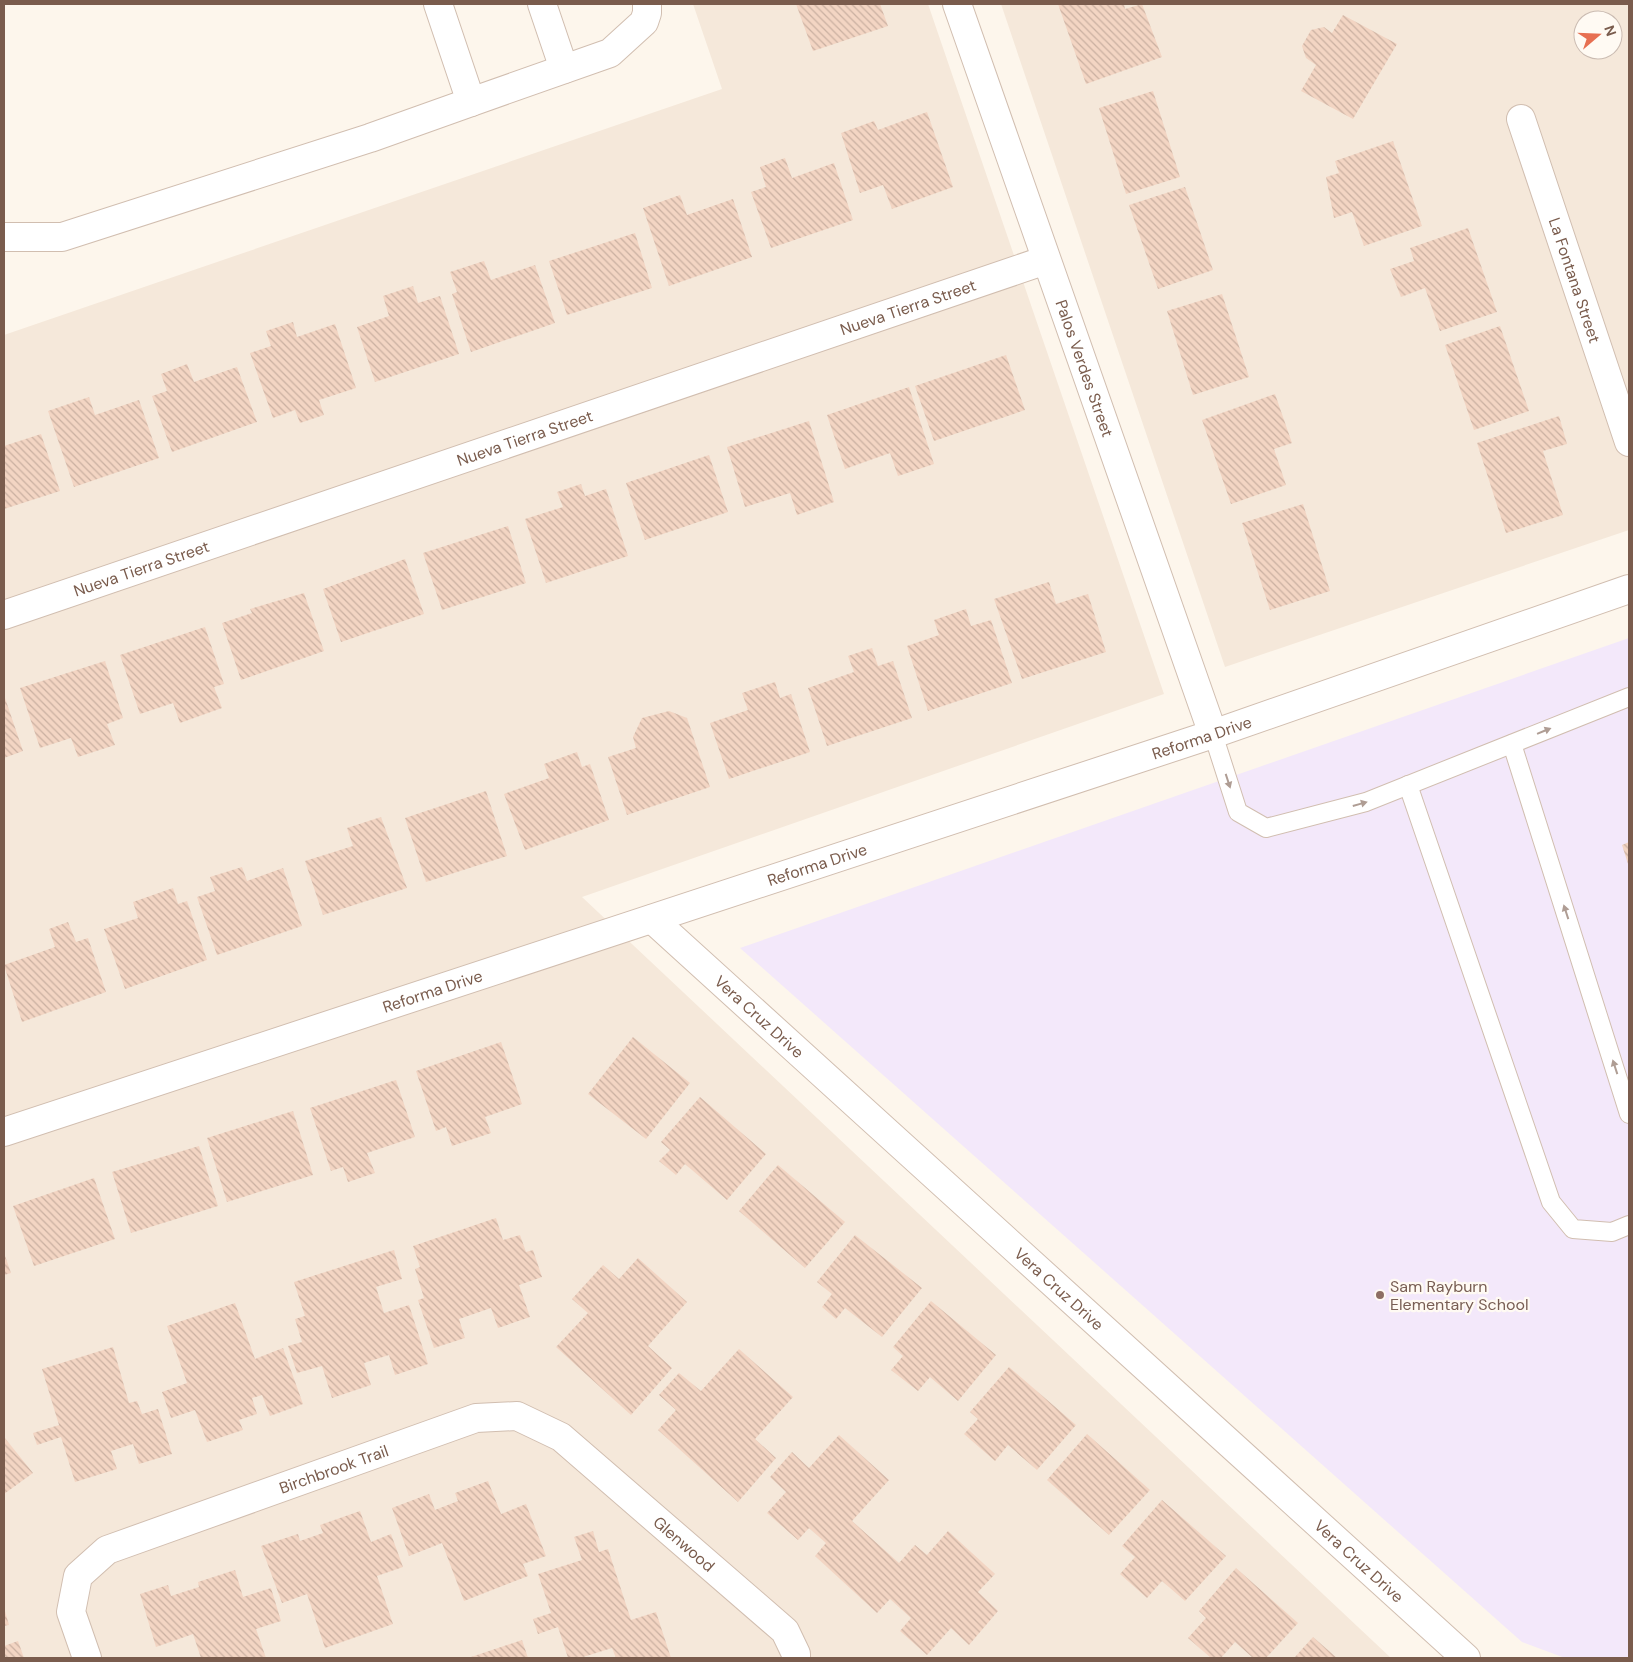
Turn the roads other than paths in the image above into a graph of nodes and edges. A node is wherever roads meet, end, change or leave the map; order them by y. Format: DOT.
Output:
graph roads {
  1 [pos="438,4"];
  2 [pos="542,4"];
  3 [pos="647,4"];
  4 [pos="957,4"];
  5 [pos="564,69"];
  6 [pos="471,102"];
  7 [pos="1521,119"];
  8 [pos="4,236"];
  9 [pos="1046,260"];
  10 [pos="1629,442"];
  11 [pos="1629,589"];
  12 [pos="4,615"];
  13 [pos="1629,697"];
  14 [pos="1213,734"];
  15 [pos="1512,744"];
  16 [pos="1408,785"];
  17 [pos="652,919"];
  18 [pos="1629,1114"];
  19 [pos="4,1132"];
  20 [pos="1629,1225"];
  21 [pos="560,1436"];
  22 [pos="87,1658"];
  23 [pos="796,1658"];
  24 [pos="1466,1658"];
  1 -- 6 [label="street"];
  2 -- 5 [label="street"];
  3 -- 5 [label="street"];
  4 -- 9 [label="street, Palos Verdes Street"];
  5 -- 6 [label="street"];
  6 -- 8 [label="street"];
  7 -- 10 [label="street, La Fontana Street"];
  9 -- 12 [label="street, Nueva Tierra Street"];
  9 -- 14 [label="street, Palos Verdes Street"];
  11 -- 14 [label="street, Reforma Drive"];
  15 -- 13 [label="lane, one-way"];
  14 -- 16 [label="lane, one-way"];
  14 -- 17 [label="street, Reforma Drive"];
  15 -- 16 [label="lane"];
  18 -- 15 [label="lane, one-way"];
  16 -- 20 [label="lane"];
  17 -- 19 [label="street, Reforma Drive"];
  17 -- 24 [label="street, Vera Cruz Drive"];
  21 -- 22 [label="street, Birchbrook Trail"];
  21 -- 23 [label="street, Glenwood"];
}
